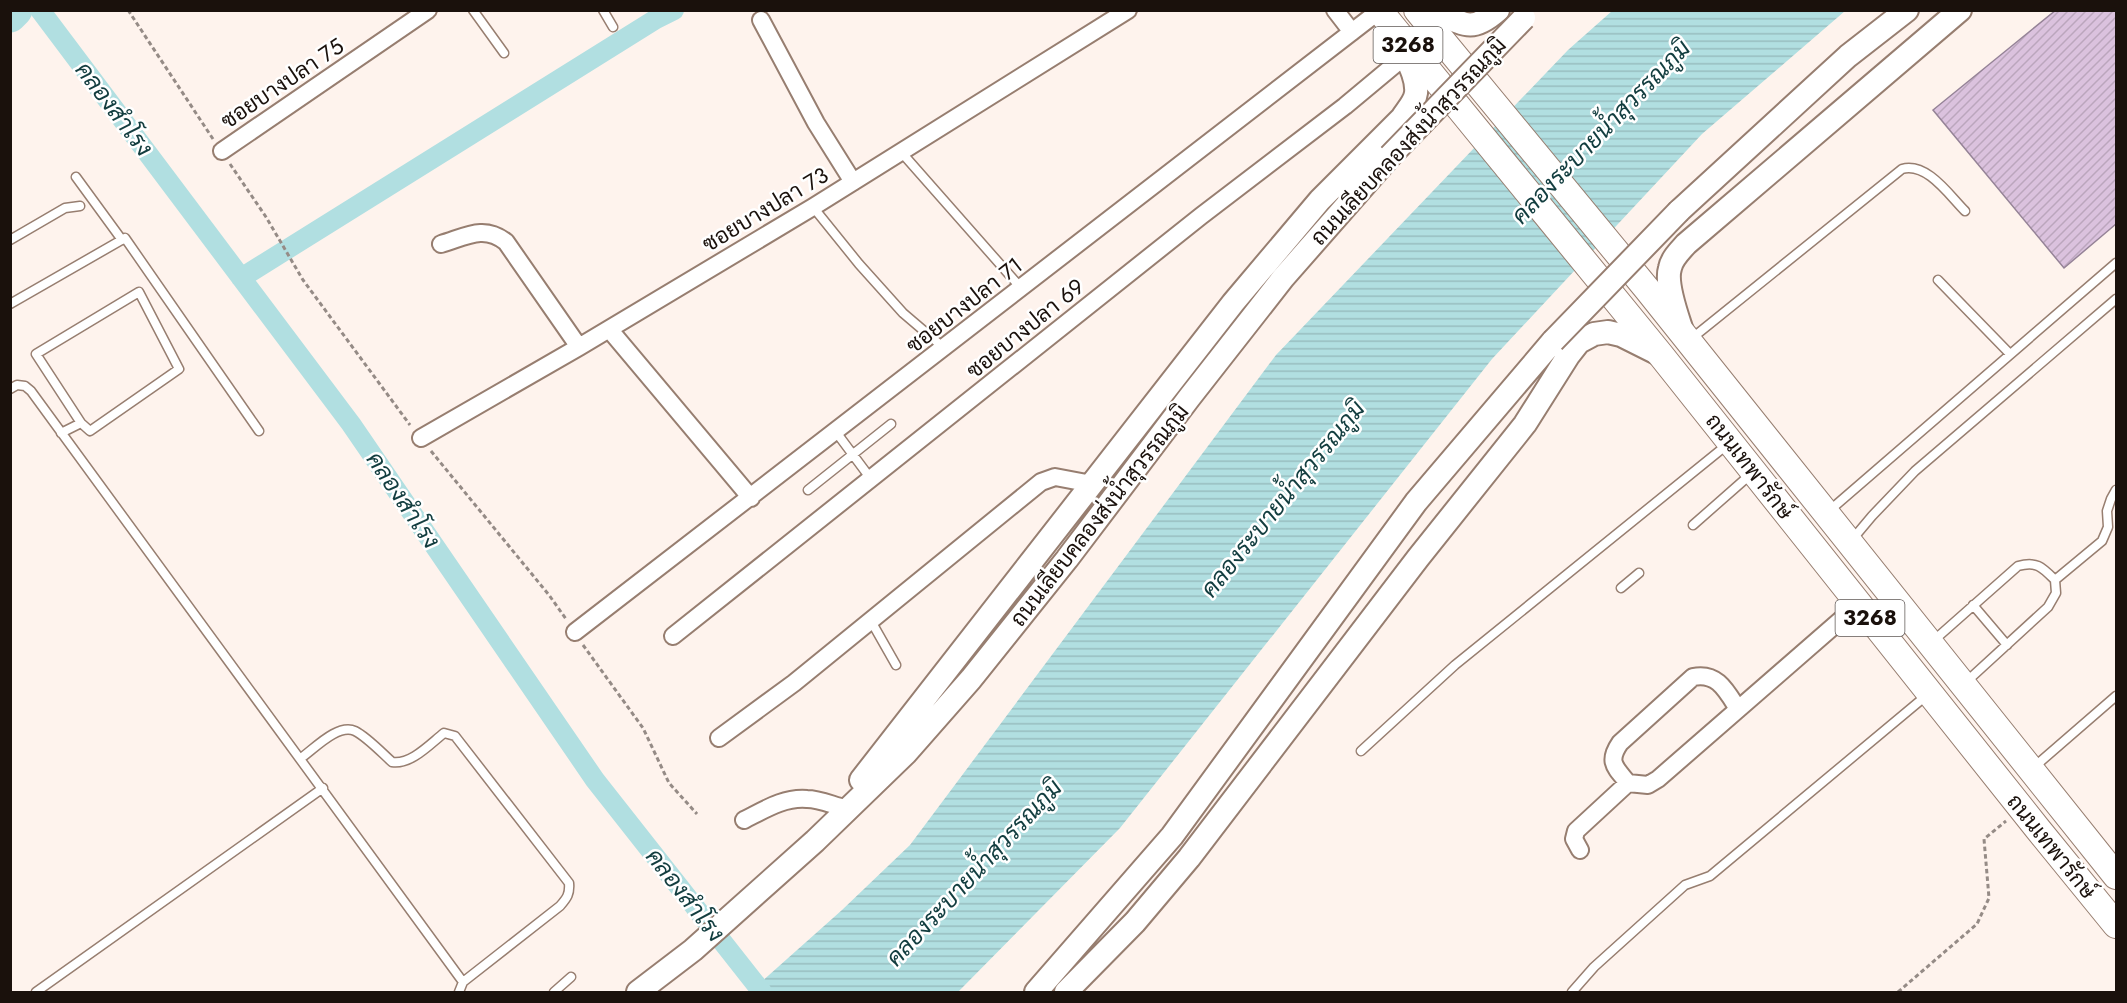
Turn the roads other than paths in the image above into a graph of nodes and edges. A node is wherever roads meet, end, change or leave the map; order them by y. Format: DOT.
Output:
graph roads {
  1 [pos="428,10"];
  2 [pos="473,10"];
  3 [pos="603,10"];
  4 [pos="1128,10"];
  5 [pos="1335,10"];
  6 [pos="1418,10"];
  7 [pos="1434,10"];
  8 [pos="1498,10"];
  9 [pos="1532,10"];
  10 [pos="1907,10"];
  11 [pos="1960,10"];
  12 [pos="1383,15"];
  13 [pos="761,20"];
  14 [pos="613,27"];
  15 [pos="1352,32"];
  16 [pos="504,53"];
  17 [pos="1405,56"];
  18 [pos="222,151"];
  19 [pos="902,153"];
  20 [pos="76,177"];
  21 [pos="853,182"];
  22 [pos="80,206"];
  23 [pos="813,207"];
  24 [pos="1965,211"];
  25 [pos="10,240"];
  26 [pos="122,240"];
  27 [pos="441,244"];
  28 [pos="2116,263"];
  29 [pos="1938,280"];
  30 [pos="1021,288"];
  31 [pos="2116,299"];
  32 [pos="10,304"];
  33 [pos="609,329"];
  34 [pos="1685,337"];
  35 [pos="579,347"];
  36 [pos="944,348"];
  37 [pos="1660,354"];
  38 [pos="2010,354"];
  39 [pos="10,389"];
  40 [pos="81,423"];
  41 [pos="891,424"];
  42 [pos="259,431"];
  43 [pos="837,432"];
  44 [pos="61,433"];
  45 [pos="421,438"];
  46 [pos="1730,442"];
  47 [pos="854,454"];
  48 [pos="1754,472"];
  49 [pos="872,479"];
  50 [pos="1092,484"];
  51 [pos="808,490"];
  52 [pos="2116,490"];
  53 [pos="751,498"];
  54 [pos="1826,513"];
  55 [pos="1693,525"];
  56 [pos="1850,543"];
  57 [pos="1639,573"];
  58 [pos="2055,580"];
  59 [pos="1621,588"];
  60 [pos="1859,604"];
  61 [pos="1973,605"];
  62 [pos="870,621"];
  63 [pos="574,632"];
  64 [pos="673,636"];
  65 [pos="1930,643"];
  66 [pos="2007,645"];
  67 [pos="896,665"];
  68 [pos="1964,685"];
  69 [pos="1929,693"];
  70 [pos="2116,696"];
  71 [pos="1738,708"];
  72 [pos="719,738"];
  73 [pos="1361,751"];
  74 [pos="301,758"];
  75 [pos="2031,769"];
  76 [pos="1628,783"];
  77 [pos="323,788"];
  78 [pos="844,808"];
  79 [pos="744,819"];
  80 [pos="823,834"];
  81 [pos="1580,850"];
  82 [pos="2116,876"];
  83 [pos="2116,925"];
  84 [pos="571,977"];
  85 [pos="463,982"];
  86 [pos="36,993"];
  87 [pos="459,993"];
  88 [pos="554,993"];
  89 [pos="638,993"];
  90 [pos="1036,993"];
  91 [pos="1066,993"];
  92 [pos="1572,993"];
  1 -- 18 [label="street, ซอยบางปลา 75"];
  2 -- 16 [label="lane"];
  3 -- 14 [label="lane"];
  4 -- 19 [label="street, ซอยบางปลา 73"];
  5 -- 15 [label="street"];
  6 -- 34 [label="main road, ถนนเทพารักษ์ / 3268, bridge"];
  7 -- 8 [label="main road"];
  9 -- 80 [label="main road, ถนนเลียบคลองส่งน้ำสุวรรณภูมิ, bridge"];
  10 -- 90 [label="main road, bridge"];
  11 -- 34 [label="main road"];
  12 -- 15 [label="street, ซอยบางปลา 71"];
  12 -- 17 [label="main road"];
  12 -- 37 [label="main road, ถนนเทพารักษ์ / 3268, bridge"];
  13 -- 21 [label="street"];
  15 -- 30 [label="street, ซอยบางปลา 71"];
  17 -- 49 [label="street, ซอยบางปลา 69"];
  17 -- 50 [label="main road"];
  19 -- 21 [label="street, ซอยบางปลา 73"];
  19 -- 30 [label="lane"];
  20 -- 26 [label="lane"];
  21 -- 23 [label="street, ซอยบางปลา 73"];
  22 -- 25 [label="lane"];
  23 -- 33 [label="street, ซอยบางปลา 73"];
  23 -- 36 [label="lane"];
  24 -- 34 [label="lane"];
  26 -- 32 [label="lane"];
  26 -- 42 [label="lane"];
  27 -- 35 [label="street"];
  28 -- 38 [label="lane"];
  29 -- 38 [label="lane"];
  30 -- 36 [label="street, ซอยบางปลา 71"];
  31 -- 56 [label="lane"];
  33 -- 35 [label="street, ซอยบางปลา 73"];
  33 -- 53 [label="street"];
  34 -- 54 [label="main road, ถนนเทพารักษ์ / 3268"];
  35 -- 45 [label="street, ซอยบางปลา 73"];
  36 -- 43 [label="street, ซอยบางปลา 71"];
  37 -- 46 [label="main road, ถนนเทพารักษ์ / 3268"];
  37 -- 91 [label="main road"];
  38 -- 54 [label="lane"];
  39 -- 44 [label="lane"];
  40 -- 40 [label="lane"];
  40 -- 44 [label="lane"];
  41 -- 47 [label="lane"];
  43 -- 47 [label="lane"];
  43 -- 53 [label="street, ซอยบางปลา 71"];
  44 -- 74 [label="lane"];
  46 -- 48 [label="main road, ถนนเทพารักษ์ / 3268"];
  46 -- 73 [label="lane"];
  47 -- 49 [label="lane"];
  47 -- 51 [label="lane"];
  48 -- 55 [label="lane"];
  48 -- 60 [label="main road, ถนนเทพารักษ์ / 3268"];
  49 -- 64 [label="street, ซอยบางปลา 69"];
  50 -- 62 [label="street"];
  50 -- 78 [label="main road"];
  52 -- 58 [label="lane"];
  53 -- 63 [label="street, ซอยบางปลา 71"];
  54 -- 56 [label="main road, ถนนเทพารักษ์ / 3268"];
  56 -- 65 [label="main road, ถนนเทพารักษ์ / 3268"];
  57 -- 59 [label="lane"];
  58 -- 61 [label="lane"];
  58 -- 66 [label="lane"];
  60 -- 69 [label="main road, ถนนเทพารักษ์ / 3268"];
  60 -- 71 [label="street"];
  61 -- 65 [label="lane"];
  61 -- 66 [label="lane"];
  62 -- 67 [label="lane"];
  62 -- 72 [label="street"];
  65 -- 68 [label="main road, ถนนเทพารักษ์ / 3268"];
  66 -- 68 [label="lane"];
  68 -- 75 [label="main road, ถนนเทพารักษ์ / 3268"];
  69 -- 83 [label="main road, ถนนเทพารักษ์ / 3268"];
  69 -- 92 [label="lane"];
  70 -- 75 [label="lane"];
  71 -- 76 [label="street"];
  71 -- 76 [label="street"];
  74 -- 77 [label="lane"];
  74 -- 85 [label="lane"];
  75 -- 82 [label="main road, ถนนเทพารักษ์ / 3268"];
  76 -- 81 [label="street"];
  77 -- 85 [label="lane"];
  77 -- 86 [label="lane"];
  78 -- 79 [label="street"];
  78 -- 80 [label="main road"];
  80 -- 89 [label="main road, ถนนเลียบคลองส่งน้ำสุวรรณภูมิ"];
  84 -- 88 [label="lane"];
  85 -- 87 [label="lane"];
}
